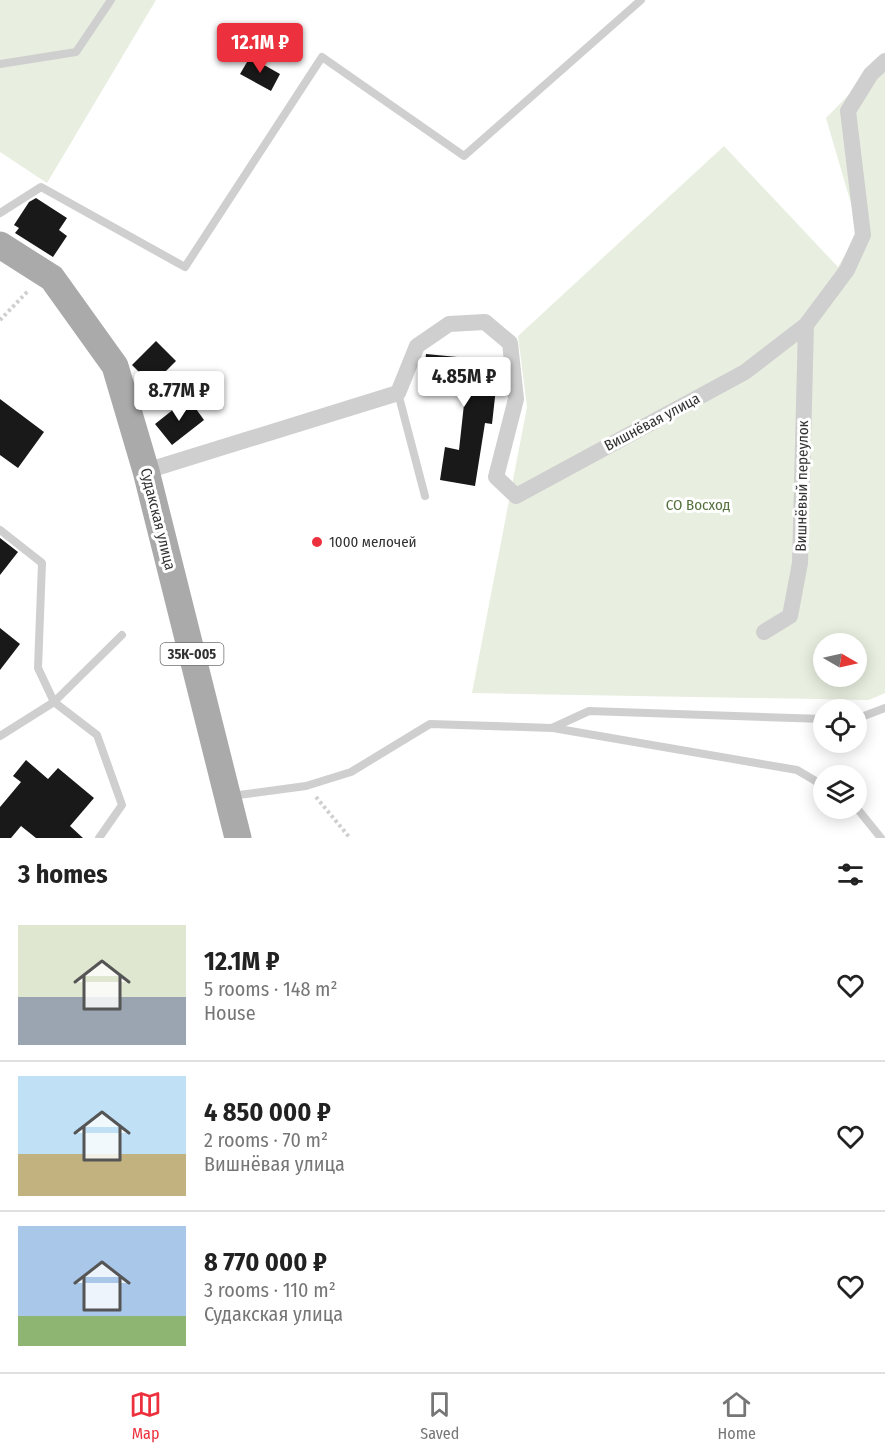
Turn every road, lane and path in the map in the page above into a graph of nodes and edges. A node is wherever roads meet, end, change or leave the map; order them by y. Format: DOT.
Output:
graph roads {
  1 [pos="111,0"];
  2 [pos="641,0"];
  3 [pos="885,62"];
  4 [pos="0,64"];
  5 [pos="0,213"];
  6 [pos="0,245"];
  7 [pos="33,266"];
  8 [pos="0,320"];
  9 [pos="806,325"];
  10 [pos="398,393"];
  11 [pos="146,471"];
  12 [pos="425,496"];
  13 [pos="0,530"];
  14 [pos="764,632"];
  15 [pos="122,634"];
  16 [pos="54,702"];
  17 [pos="885,708"];
  18 [pos="867,715"];
  19 [pos="813,719"];
  20 [pos="552,728"];
  21 [pos="0,736"];
  22 [pos="813,779"];
  23 [pos="306,786"];
  24 [pos="228,796"];
  25 [pos="866,819"];
  26 [pos="99,838"];
  27 [pos="238,838"];
  28 [pos="350,838"];
  29 [pos="881,838"];
  1 -- 4 [label="lane"];
  2 -- 5 [label="lane"];
  3 -- 9 [label="street, Вишнёвая улица"];
  6 -- 7 [label="main road, Судакская улица / 35К-005"];
  7 -- 8 [label="path"];
  7 -- 11 [label="main road, Судакская улица / 35К-005"];
  9 -- 10 [label="street, Вишнёвая улица"];
  9 -- 14 [label="street, Вишнёвый переулок"];
  10 -- 11 [label="street"];
  10 -- 12 [label="lane"];
  11 -- 24 [label="main road, Судакская улица / 35К-005"];
  13 -- 16 [label="lane"];
  15 -- 16 [label="lane"];
  16 -- 21 [label="lane"];
  16 -- 26 [label="lane"];
  17 -- 18 [label="lane"];
  19 -- 20 [label="lane"];
  20 -- 22 [label="lane"];
  20 -- 23 [label="lane"];
  23 -- 24 [label="lane"];
  23 -- 28 [label="path"];
  24 -- 27 [label="main road, Судакская улица / 35К-005"];
  25 -- 29 [label="lane"];
}
